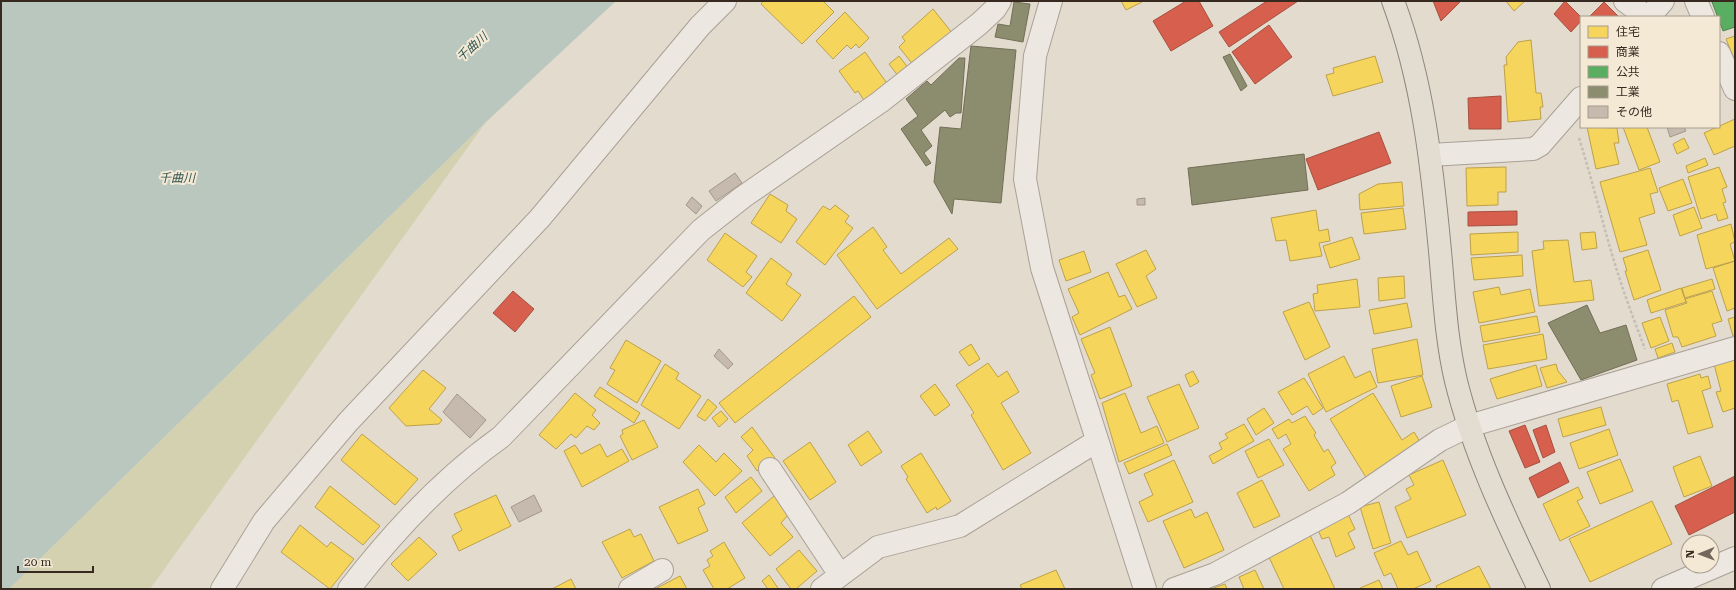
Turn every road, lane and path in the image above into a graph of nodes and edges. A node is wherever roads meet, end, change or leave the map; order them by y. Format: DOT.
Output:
graph roads {
  1 [pos="724,1"];
  2 [pos="1000,1"];
  3 [pos="1051,1"];
  4 [pos="1393,1"];
  5 [pos="1625,1"];
  6 [pos="1663,1"];
  7 [pos="1696,1"];
  8 [pos="1647,16"];
  9 [pos="1649,16"];
  10 [pos="1703,16"];
  11 [pos="1720,55"];
  12 [pos="1735,89"];
  13 [pos="1575,104"];
  14 [pos="1580,127"];
  15 [pos="1580,128"];
  16 [pos="1430,155"];
  17 [pos="1735,348"];
  18 [pos="1653,372"];
  19 [pos="1469,426"];
  20 [pos="1097,441"];
  21 [pos="770,469"];
  22 [pos="1735,558"];
  23 [pos="662,570"];
  24 [pos="840,576"];
  25 [pos="222,589"];
  26 [pos="349,589"];
  27 [pos="630,589"];
  28 [pos="822,589"];
  29 [pos="1145,589"];
  30 [pos="1174,589"];
  31 [pos="1539,589"];
  32 [pos="1663,589"];
  1 -- 25 [label="street"];
  2 -- 26 [label="street"];
  3 -- 20 [label="street"];
  4 -- 16 [label="main road"];
  5 -- 8 [label="street"];
  6 -- 9 [label="street"];
  7 -- 10 [label="street"];
  11 -- 12 [label="street"];
  13 -- 14 [label="path"];
  13 -- 16 [label="street"];
  15 -- 18 [label="path"];
  16 -- 19 [label="main road"];
  17 -- 18 [label="street"];
  18 -- 19 [label="street"];
  19 -- 30 [label="street"];
  19 -- 31 [label="main road"];
  20 -- 24 [label="street"];
  20 -- 29 [label="street"];
  21 -- 24 [label="street"];
  22 -- 32 [label="street"];
  23 -- 27 [label="street"];
  24 -- 28 [label="street"];
}
